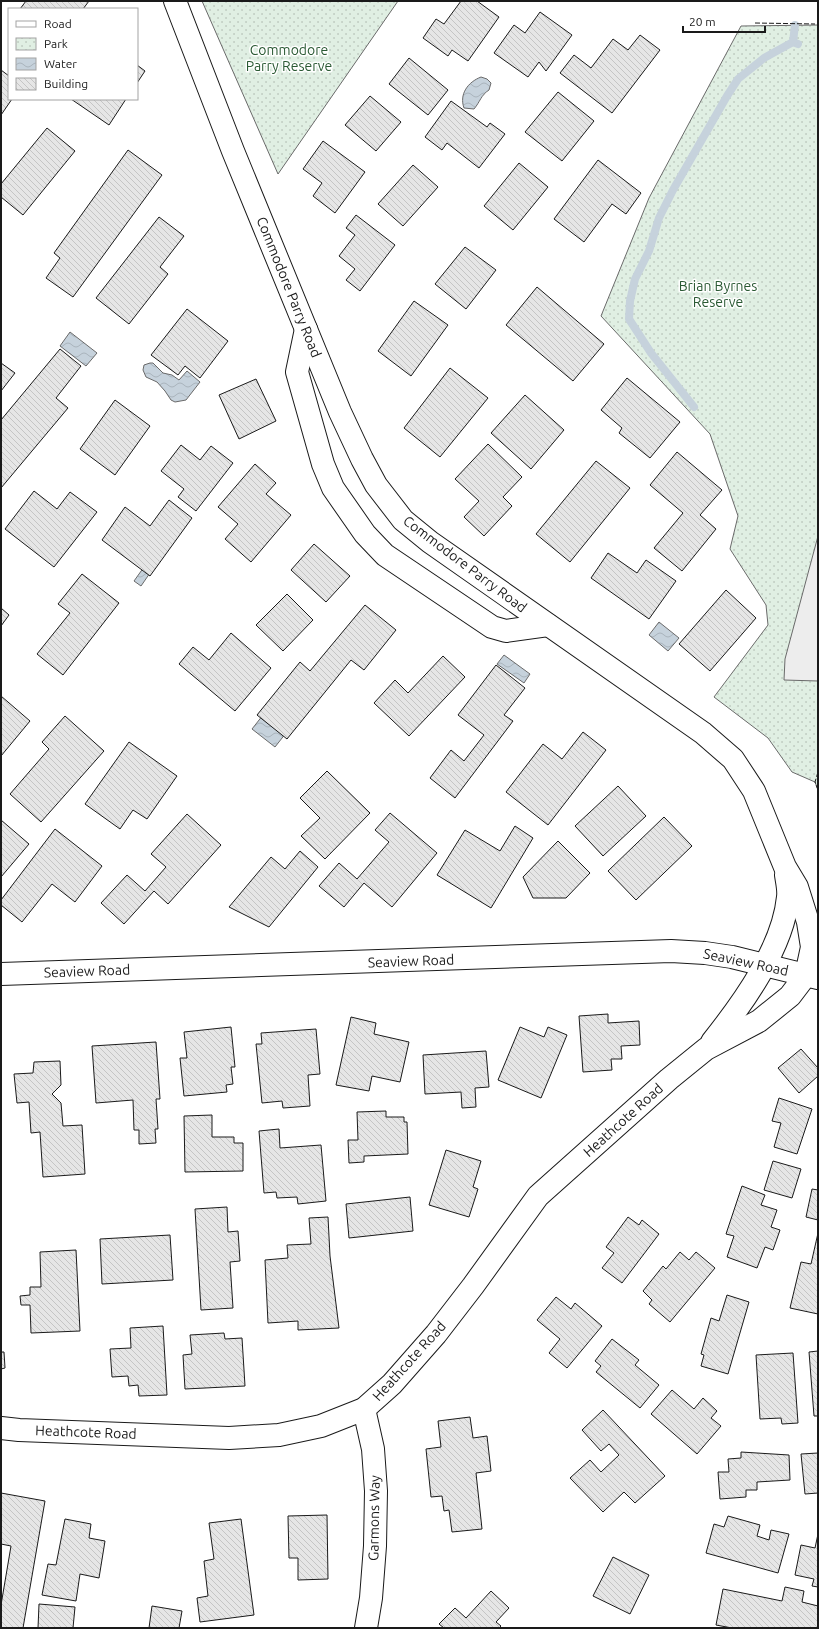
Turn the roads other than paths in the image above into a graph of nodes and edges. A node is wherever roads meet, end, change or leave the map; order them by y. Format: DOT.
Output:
graph roads {
  1 [pos="175,1"];
  2 [pos="306,328"];
  3 [pos="548,625"];
  4 [pos="785,867"];
  5 [pos="765,965"];
  6 [pos="1,974"];
  7 [pos="812,977"];
  8 [pos="706,1049"];
  9 [pos="364,1409"];
  10 [pos="1,1428"];
  11 [pos="366,1628"];
  1 -- 2 [label="street, Commodore Parry Road"];
  2 -- 3 [label="street, Commodore Parry Road"];
  2 -- 3 [label="street"];
  3 -- 4 [label="street, Commodore Parry Road"];
  4 -- 5 [label="street, Commodore Parry Road"];
  4 -- 7 [label="street, Commodore Parry Road"];
  5 -- 6 [label="street, Seaview Road"];
  5 -- 7 [label="street, Seaview Road"];
  5 -- 8 [label="street, Heathcote Road"];
  7 -- 8 [label="street, Heathcote Road"];
  8 -- 9 [label="street, Heathcote Road"];
  9 -- 10 [label="street, Heathcote Road"];
  9 -- 11 [label="street, Garmons Way"];
}
